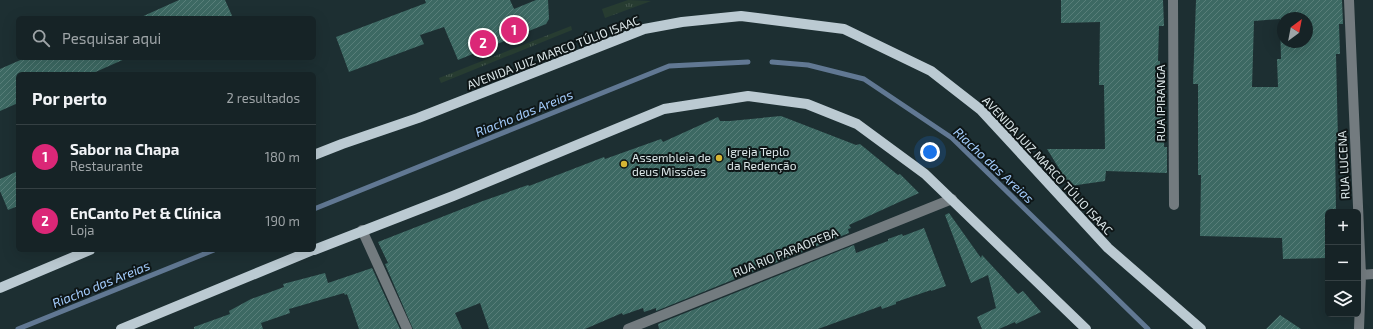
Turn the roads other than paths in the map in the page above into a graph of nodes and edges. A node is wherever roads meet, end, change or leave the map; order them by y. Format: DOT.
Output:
graph roads {
  1 [pos="1173,0"];
  2 [pos="1349,0"];
  3 [pos="316,154"];
  4 [pos="952,199"];
  5 [pos="1174,205"];
  6 [pos="362,230"];
  7 [pos="1360,245"];
  8 [pos="316,249"];
  9 [pos="85,252"];
  10 [pos="309,252"];
  11 [pos="1361,274"];
  12 [pos="1373,274"];
  13 [pos="1361,281"];
  14 [pos="0,288"];
  15 [pos="121,329"];
  16 [pos="407,329"];
  17 [pos="628,329"];
  18 [pos="1086,329"];
  19 [pos="1201,329"];
  20 [pos="1359,329"];
  1 -- 5 [label="street, RUA IPIRANGA"];
  2 -- 7 [label="street, RUA LUCENA"];
  3 -- 19 [label="main road, AVENIDA JUIZ MARCO TÚLIO ISAAC"];
  4 -- 6 [label="main road"];
  4 -- 17 [label="street, RUA RIO PARAOPEBA"];
  4 -- 18 [label="main road"];
  6 -- 8 [label="main road"];
  6 -- 16 [label="street"];
  9 -- 14 [label="main road"];
  10 -- 15 [label="main road"];
  11 -- 12 [label="street"];
  13 -- 20 [label="street, RUA LUCENA"];
}
